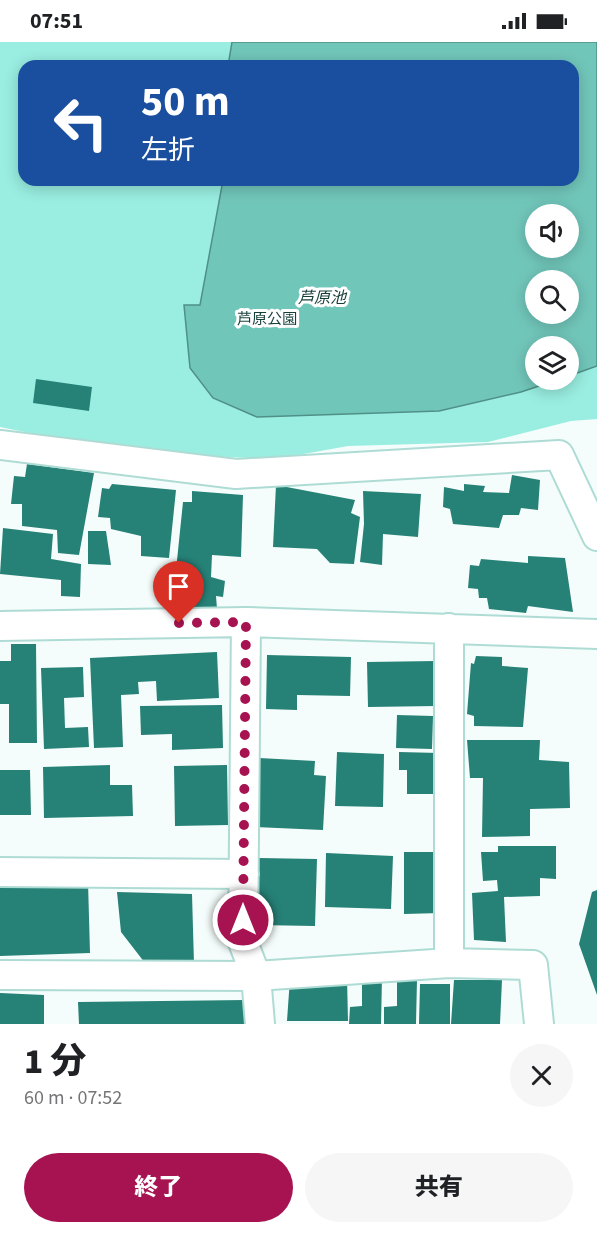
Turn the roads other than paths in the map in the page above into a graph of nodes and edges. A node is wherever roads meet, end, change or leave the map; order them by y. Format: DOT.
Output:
graph roads {
  1 [pos="0,445"];
  2 [pos="597,536"];
  3 [pos="246,622"];
  4 [pos="0,626"];
  5 [pos="449,628"];
  6 [pos="597,634"];
  7 [pos="0,872"];
  8 [pos="244,874"];
  9 [pos="448,963"];
  10 [pos="0,975"];
  11 [pos="256,976"];
  12 [pos="260,1024"];
  13 [pos="539,1024"];
  1 -- 2 [label="street"];
  3 -- 4 [label="street"];
  3 -- 5 [label="street"];
  3 -- 8 [label="street"];
  5 -- 6 [label="street"];
  5 -- 9 [label="street"];
  7 -- 8 [label="street"];
  8 -- 11 [label="street"];
  9 -- 11 [label="street"];
  9 -- 13 [label="street"];
  10 -- 11 [label="street"];
  11 -- 12 [label="street"];
}
